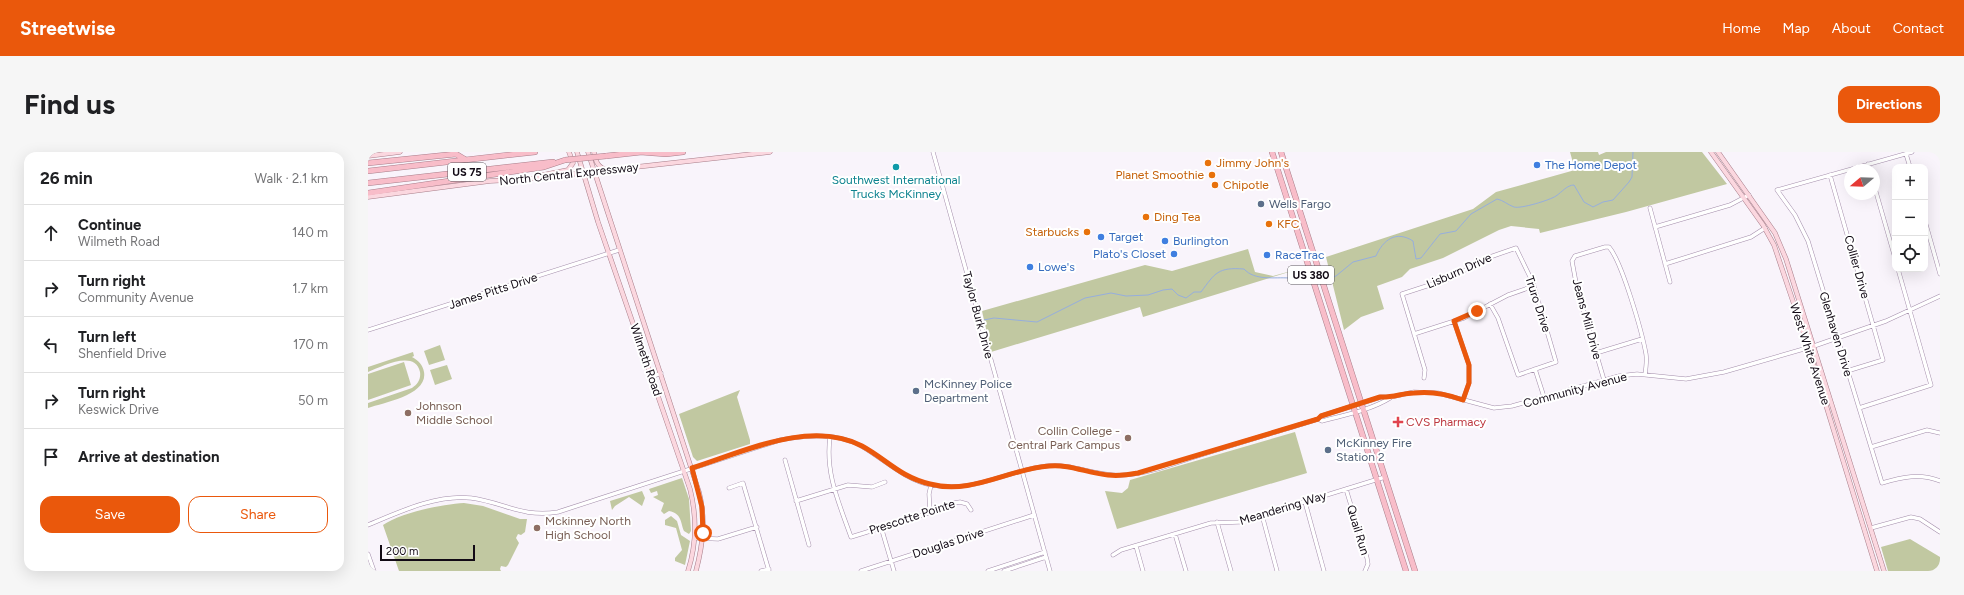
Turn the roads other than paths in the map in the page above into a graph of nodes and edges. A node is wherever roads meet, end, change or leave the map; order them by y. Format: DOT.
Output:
graph roads {
  1 [pos="400,152"];
  2 [pos="535,152"];
  3 [pos="569,152"];
  4 [pos="577,152"];
  5 [pos="588,152"];
  6 [pos="594,152"];
  7 [pos="642,152"];
  8 [pos="683,152"];
  9 [pos="770,152"];
  10 [pos="932,152"];
  11 [pos="1272,152"];
  12 [pos="1281,152"];
  13 [pos="1711,152"];
  14 [pos="1718,152"];
  15 [pos="1912,152"];
  16 [pos="1906,154"];
  17 [pos="368,156"];
  18 [pos="466,160"];
  19 [pos="566,160"];
  20 [pos="368,162"];
  21 [pos="1868,164"];
  22 [pos="1909,164"];
  23 [pos="607,170"];
  24 [pos="368,171"];
  25 [pos="593,171"];
  26 [pos="1844,171"];
  27 [pos="582,172"];
  28 [pos="1287,172"];
  29 [pos="1279,174"];
  30 [pos="1734,175"];
  31 [pos="1830,175"];
  32 [pos="528,179"];
  33 [pos="1730,179"];
  34 [pos="368,182"];
  35 [pos="368,193"];
  36 [pos="1749,195"];
  37 [pos="368,197"];
  38 [pos="1744,199"];
  39 [pos="1878,200"];
  40 [pos="1650,208"];
  41 [pos="1655,227"];
  42 [pos="1765,228"];
  43 [pos="1928,232"];
  44 [pos="1516,248"];
  45 [pos="1892,248"];
  46 [pos="619,250"];
  47 [pos="610,253"];
  48 [pos="1665,264"];
  49 [pos="1899,272"];
  50 [pos="1940,274"];
  51 [pos="1670,282"];
  52 [pos="1534,286"];
  53 [pos="1940,296"];
  54 [pos="1490,304"];
  55 [pos="1910,310"];
  56 [pos="1454,321"];
  57 [pos="1874,325"];
  58 [pos="368,330"];
  59 [pos="1414,334"];
  60 [pos="1836,338"];
  61 [pos="1642,339"];
  62 [pos="1814,346"];
  63 [pos="1808,348"];
  64 [pos="1596,353"];
  65 [pos="1535,369"];
  66 [pos="1847,371"];
  67 [pos="661,373"];
  68 [pos="1645,375"];
  69 [pos="652,376"];
  70 [pos="1424,378"];
  71 [pos="1604,380"];
  72 [pos="1544,397"];
  73 [pos="1391,398"];
  74 [pos="1463,400"];
  75 [pos="1360,403"];
  76 [pos="1859,408"];
  77 [pos="1354,409"];
  78 [pos="1362,410"];
  79 [pos="1940,433"];
  80 [pos="830,437"];
  81 [pos="1871,447"];
  82 [pos="785,460"];
  83 [pos="692,468"];
  84 [pos="684,470"];
  85 [pos="1021,472"];
  86 [pos="1385,478"];
  87 [pos="1377,480"];
  88 [pos="1940,481"];
  89 [pos="885,482"];
  90 [pos="931,485"];
  91 [pos="729,488"];
  92 [pos="835,489"];
  93 [pos="1346,489"];
  94 [pos="796,501"];
  95 [pos="1304,502"];
  96 [pos="971,510"];
  97 [pos="930,512"];
  98 [pos="1034,515"];
  99 [pos="1262,515"];
  100 [pos="1217,522"];
  101 [pos="368,525"];
  102 [pos="757,527"];
  103 [pos="881,527"];
  104 [pos="1871,528"];
  105 [pos="1865,530"];
  106 [pos="1940,532"];
  107 [pos="1175,534"];
  108 [pos="695,538"];
  109 [pos="703,539"];
  110 [pos="809,545"];
  111 [pos="1136,546"];
  112 [pos="1044,552"];
  113 [pos="368,554"];
  114 [pos="1113,555"];
  115 [pos="1046,557"];
  116 [pos="891,561"];
  117 [pos="769,570"];
  118 [pos="374,571"];
  119 [pos="688,571"];
  120 [pos="696,571"];
  121 [pos="762,571"];
  122 [pos="861,571"];
  123 [pos="894,571"];
  124 [pos="988,571"];
  125 [pos="1004,571"];
  126 [pos="1050,571"];
  127 [pos="1143,571"];
  128 [pos="1186,571"];
  129 [pos="1231,571"];
  130 [pos="1277,571"];
  131 [pos="1324,571"];
  132 [pos="1365,571"];
  133 [pos="1406,571"];
  134 [pos="1415,571"];
  135 [pos="1877,571"];
  136 [pos="1884,571"];
  1 -- 17 [label="main road"];
  2 -- 18 [label="highway, US 75"];
  3 -- 32 [label="main road"];
  4 -- 27 [label="main road, Wilmeth Road"];
  5 -- 25 [label="main road, Wilmeth Road"];
  6 -- 23 [label="main road"];
  7 -- 8 [label="highway"];
  7 -- 19 [label="highway, US 75, bridge"];
  9 -- 23 [label="main road, North Central Expressway"];
  10 -- 85 [label="street, Taylor Burk Drive"];
  11 -- 29 [label="highway, US 380"];
  12 -- 28 [label="highway, US 380"];
  13 -- 33 [label="main road, West White Avenue"];
  14 -- 30 [label="main road, West White Avenue"];
  15 -- 16 [label="street"];
  16 -- 21 [label="street"];
  16 -- 22 [label="street"];
  18 -- 20 [label="highway"];
  18 -- 24 [label="highway, US 75"];
  19 -- 34 [label="highway, US 75"];
  19 -- 35 [label="highway"];
  23 -- 25 [label="main road, North Central Expressway"];
  25 -- 27 [label="main road, North Central Expressway"];
  25 -- 46 [label="main road, Wilmeth Road"];
  26 -- 31 [label="street"];
  27 -- 32 [label="main road, North Central Expressway"];
  27 -- 47 [label="main road, Wilmeth Road"];
  28 -- 29 [label="highway"];
  28 -- 75 [label="highway, US 380"];
  29 -- 77 [label="highway, US 380"];
  30 -- 33 [label="main road"];
  30 -- 36 [label="main road, West White Avenue"];
  31 -- 57 [label="street, Collier Drive"];
  31 -- 60 [label="street, Glenhaven Drive"];
  32 -- 37 [label="main road, North Central Expressway"];
  33 -- 38 [label="main road, West White Avenue"];
  36 -- 38 [label="street"];
  36 -- 62 [label="main road, West White Avenue"];
  38 -- 41 [label="street"];
  38 -- 42 [label="main road, West White Avenue"];
  39 -- 45 [label="street"];
  40 -- 41 [label="street"];
  41 -- 48 [label="street"];
  42 -- 48 [label="street"];
  42 -- 63 [label="main road, West White Avenue"];
  43 -- 50 [label="street"];
  44 -- 52 [label="street, Truro Drive"];
  44 -- 59 [label="street, Lisburn Drive"];
  46 -- 47 [label="street, James Pitts Drive"];
  46 -- 67 [label="main road, Wilmeth Road"];
  47 -- 58 [label="street, James Pitts Drive"];
  47 -- 69 [label="main road, Wilmeth Road"];
  48 -- 51 [label="street"];
  49 -- 55 [label="street"];
  52 -- 54 [label="street"];
  52 -- 65 [label="street, Truro Drive"];
  53 -- 55 [label="street, Community Avenue"];
  54 -- 56 [label="street"];
  54 -- 65 [label="street"];
  55 -- 57 [label="street, Community Avenue"];
  55 -- 76 [label="street"];
  56 -- 59 [label="street"];
  56 -- 74 [label="street"];
  57 -- 60 [label="street, Community Avenue"];
  57 -- 66 [label="street, Collier Drive"];
  59 -- 70 [label="street"];
  60 -- 62 [label="street, Community Avenue"];
  60 -- 66 [label="street, Glenhaven Drive"];
  61 -- 64 [label="street"];
  61 -- 64 [label="street, Jeans Mill Drive"];
  61 -- 68 [label="street"];
  62 -- 63 [label="street, Community Avenue"];
  62 -- 104 [label="main road, West White Avenue"];
  63 -- 68 [label="street, Community Avenue"];
  63 -- 105 [label="main road, West White Avenue"];
  64 -- 71 [label="street, Jeans Mill Drive"];
  65 -- 72 [label="street"];
  66 -- 76 [label="street, Glenhaven Drive"];
  67 -- 69 [label="street"];
  67 -- 83 [label="main road, Wilmeth Road"];
  68 -- 71 [label="street, Community Avenue"];
  69 -- 84 [label="main road, Wilmeth Road"];
  71 -- 72 [label="street, Community Avenue"];
  72 -- 74 [label="street, Community Avenue"];
  73 -- 74 [label="street, Community Avenue"];
  73 -- 75 [label="street, Community Avenue"];
  73 -- 78 [label="street, Community Avenue"];
  75 -- 77 [label="street, Community Avenue"];
  75 -- 78 [label="highway, US 380"];
  76 -- 81 [label="street, Glenhaven Drive"];
  77 -- 78 [label="street, Community Avenue"];
  77 -- 85 [label="street, Community Avenue"];
  77 -- 87 [label="highway, US 380"];
  78 -- 86 [label="highway, US 380"];
  79 -- 81 [label="street"];
  80 -- 83 [label="street, Community Avenue"];
  80 -- 90 [label="street, Community Avenue"];
  80 -- 92 [label="street"];
  81 -- 88 [label="street, Glenhaven Drive"];
  82 -- 94 [label="street"];
  83 -- 84 [label="street, Community Avenue"];
  83 -- 109 [label="main road, Wilmeth Road"];
  84 -- 101 [label="street, Community Avenue"];
  84 -- 108 [label="main road, Wilmeth Road"];
  85 -- 90 [label="street, Community Avenue"];
  85 -- 98 [label="street, Taylor Burk Drive"];
  86 -- 87 [label="street, Meandering Way"];
  86 -- 134 [label="highway, US 380"];
  87 -- 93 [label="street, Meandering Way"];
  87 -- 133 [label="highway, US 380"];
  89 -- 92 [label="street"];
  90 -- 97 [label="street"];
  91 -- 102 [label="street"];
  92 -- 94 [label="street"];
  92 -- 103 [label="street, Prescotte Pointe"];
  93 -- 95 [label="street, Meandering Way"];
  93 -- 132 [label="street, Quail Run"];
  94 -- 110 [label="street"];
  95 -- 99 [label="street, Meandering Way"];
  95 -- 131 [label="street"];
  96 -- 97 [label="street, Prescotte Pointe"];
  97 -- 103 [label="street, Prescotte Pointe"];
  98 -- 112 [label="street, Taylor Burk Drive"];
  98 -- 116 [label="street, Douglas Drive"];
  99 -- 100 [label="street, Meandering Way"];
  99 -- 130 [label="street"];
  100 -- 107 [label="street, Meandering Way"];
  100 -- 129 [label="street"];
  102 -- 109 [label="street"];
  102 -- 117 [label="street"];
  103 -- 116 [label="street"];
  104 -- 105 [label="main road"];
  104 -- 106 [label="street"];
  104 -- 136 [label="main road, West White Avenue"];
  105 -- 135 [label="main road, West White Avenue"];
  107 -- 111 [label="street, Meandering Way"];
  107 -- 128 [label="street"];
  108 -- 109 [label="street"];
  108 -- 119 [label="main road, Wilmeth Road"];
  109 -- 120 [label="main road, Wilmeth Road"];
  111 -- 114 [label="street, Meandering Way"];
  111 -- 127 [label="street"];
  112 -- 115 [label="street, Taylor Burk Drive"];
  112 -- 124 [label="street"];
  113 -- 118 [label="street"];
  115 -- 125 [label="street"];
  115 -- 126 [label="street, Taylor Burk Drive"];
  116 -- 122 [label="street, Douglas Drive"];
  116 -- 123 [label="street"];
  117 -- 121 [label="street"];
}
